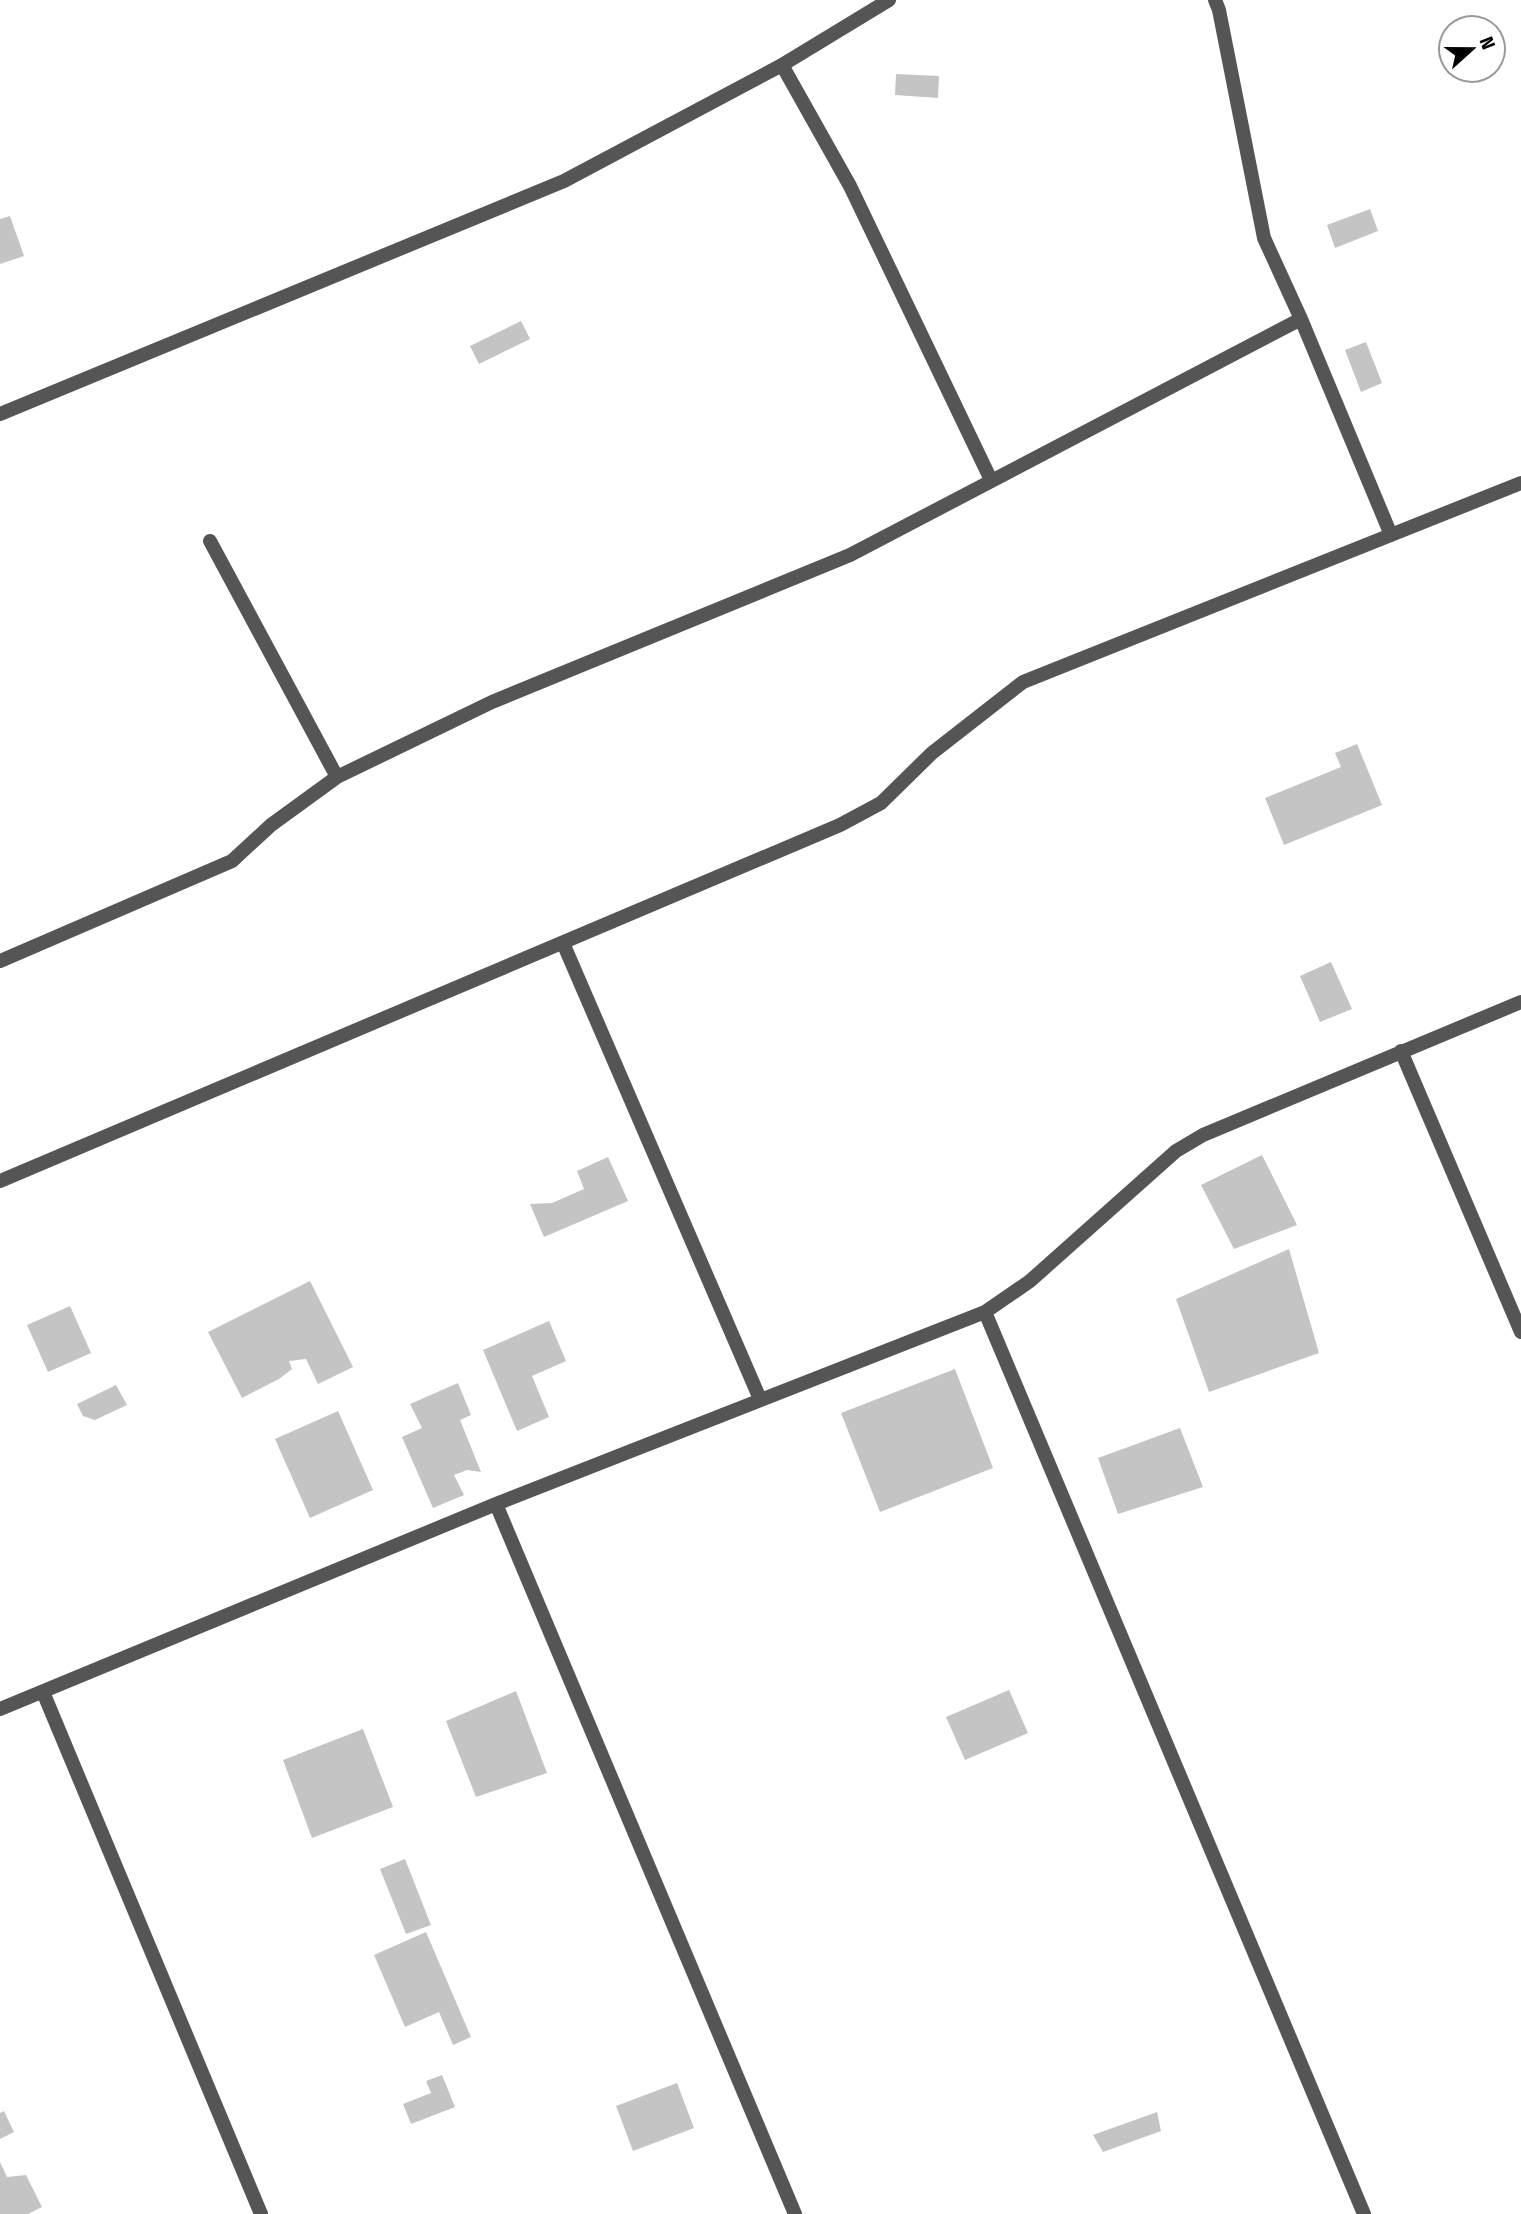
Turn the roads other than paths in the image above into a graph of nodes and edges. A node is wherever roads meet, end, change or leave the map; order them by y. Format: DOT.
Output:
graph roads {
  1 [pos="889,0"];
  2 [pos="1214,0"];
  3 [pos="872,5"];
  4 [pos="782,65"];
  5 [pos="1301,318"];
  6 [pos="0,414"];
  7 [pos="990,480"];
  8 [pos="1521,483"];
  9 [pos="1391,535"];
  10 [pos="210,541"];
  11 [pos="337,778"];
  12 [pos="563,943"];
  13 [pos="0,961"];
  14 [pos="1521,1002"];
  15 [pos="1402,1051"];
  16 [pos="0,1181"];
  17 [pos="985,1312"];
  18 [pos="1521,1332"];
  19 [pos="760,1399"];
  20 [pos="496,1504"];
  21 [pos="43,1692"];
  22 [pos="0,1709"];
  23 [pos="261,2214"];
  24 [pos="795,2214"];
  25 [pos="1364,2214"];
  1 -- 3 [label="street"];
  2 -- 5 [label="street"];
  3 -- 4 [label="street"];
  4 -- 6 [label="street"];
  4 -- 7 [label="street"];
  5 -- 7 [label="street"];
  5 -- 9 [label="street"];
  7 -- 11 [label="street"];
  8 -- 9 [label="street"];
  9 -- 12 [label="street"];
  10 -- 11 [label="street"];
  11 -- 13 [label="street"];
  12 -- 16 [label="street"];
  12 -- 19 [label="street"];
  14 -- 15 [label="street"];
  15 -- 17 [label="street"];
  15 -- 18 [label="street"];
  17 -- 19 [label="street"];
  17 -- 25 [label="street"];
  19 -- 20 [label="street"];
  20 -- 21 [label="street"];
  20 -- 24 [label="street"];
  21 -- 22 [label="street"];
  21 -- 23 [label="street"];
}
